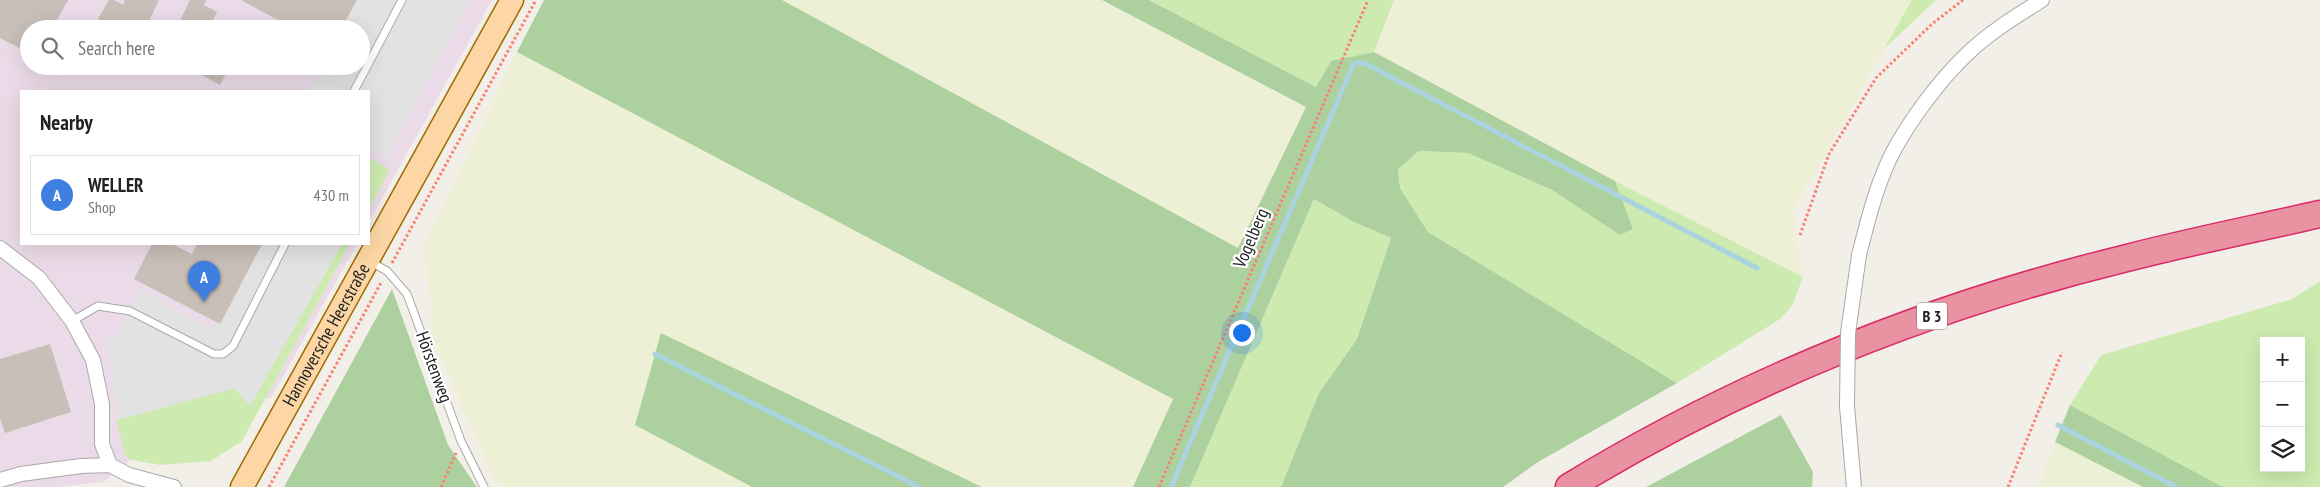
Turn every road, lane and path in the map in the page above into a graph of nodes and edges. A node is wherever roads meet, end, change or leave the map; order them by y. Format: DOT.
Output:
graph roads {
  1 [pos="402,0"];
  2 [pos="512,0"];
  3 [pos="536,0"];
  4 [pos="1368,0"];
  5 [pos="1963,0"];
  6 [pos="2042,0"];
  7 [pos="370,61"];
  8 [pos="362,75"];
  9 [pos="355,90"];
  10 [pos="2320,214"];
  11 [pos="1800,235"];
  12 [pos="284,245"];
  13 [pos="0,248"];
  14 [pos="378,266"];
  15 [pos="72,320"];
  16 [pos="2062,352"];
  17 [pos="461,441"];
  18 [pos="110,465"];
  19 [pos="0,480"];
  20 [pos="174,487"];
  21 [pos="242,487"];
  22 [pos="270,487"];
  23 [pos="441,487"];
  24 [pos="484,487"];
  25 [pos="1159,487"];
  26 [pos="1569,487"];
  27 [pos="1854,487"];
  28 [pos="2008,487"];
  1 -- 7 [label="lane"];
  2 -- 14 [label="main road, Hannoversche Heerstraße"];
  3 -- 14 [label="path"];
  4 -- 25 [label="path, Vogelberg"];
  5 -- 11 [label="path"];
  6 -- 27 [label="street, bridge"];
  8 -- 9 [label="lane"];
  10 -- 26 [label="highway, B 3"];
  12 -- 15 [label="lane"];
  13 -- 15 [label="street"];
  14 -- 17 [label="lane, Hörstenweg"];
  14 -- 21 [label="main road, Hannoversche Heerstraße"];
  14 -- 22 [label="path"];
  15 -- 18 [label="street"];
  16 -- 28 [label="path"];
  17 -- 23 [label="path"];
  17 -- 24 [label="lane, Hörstenweg"];
  18 -- 19 [label="street"];
  18 -- 20 [label="street"];
}
